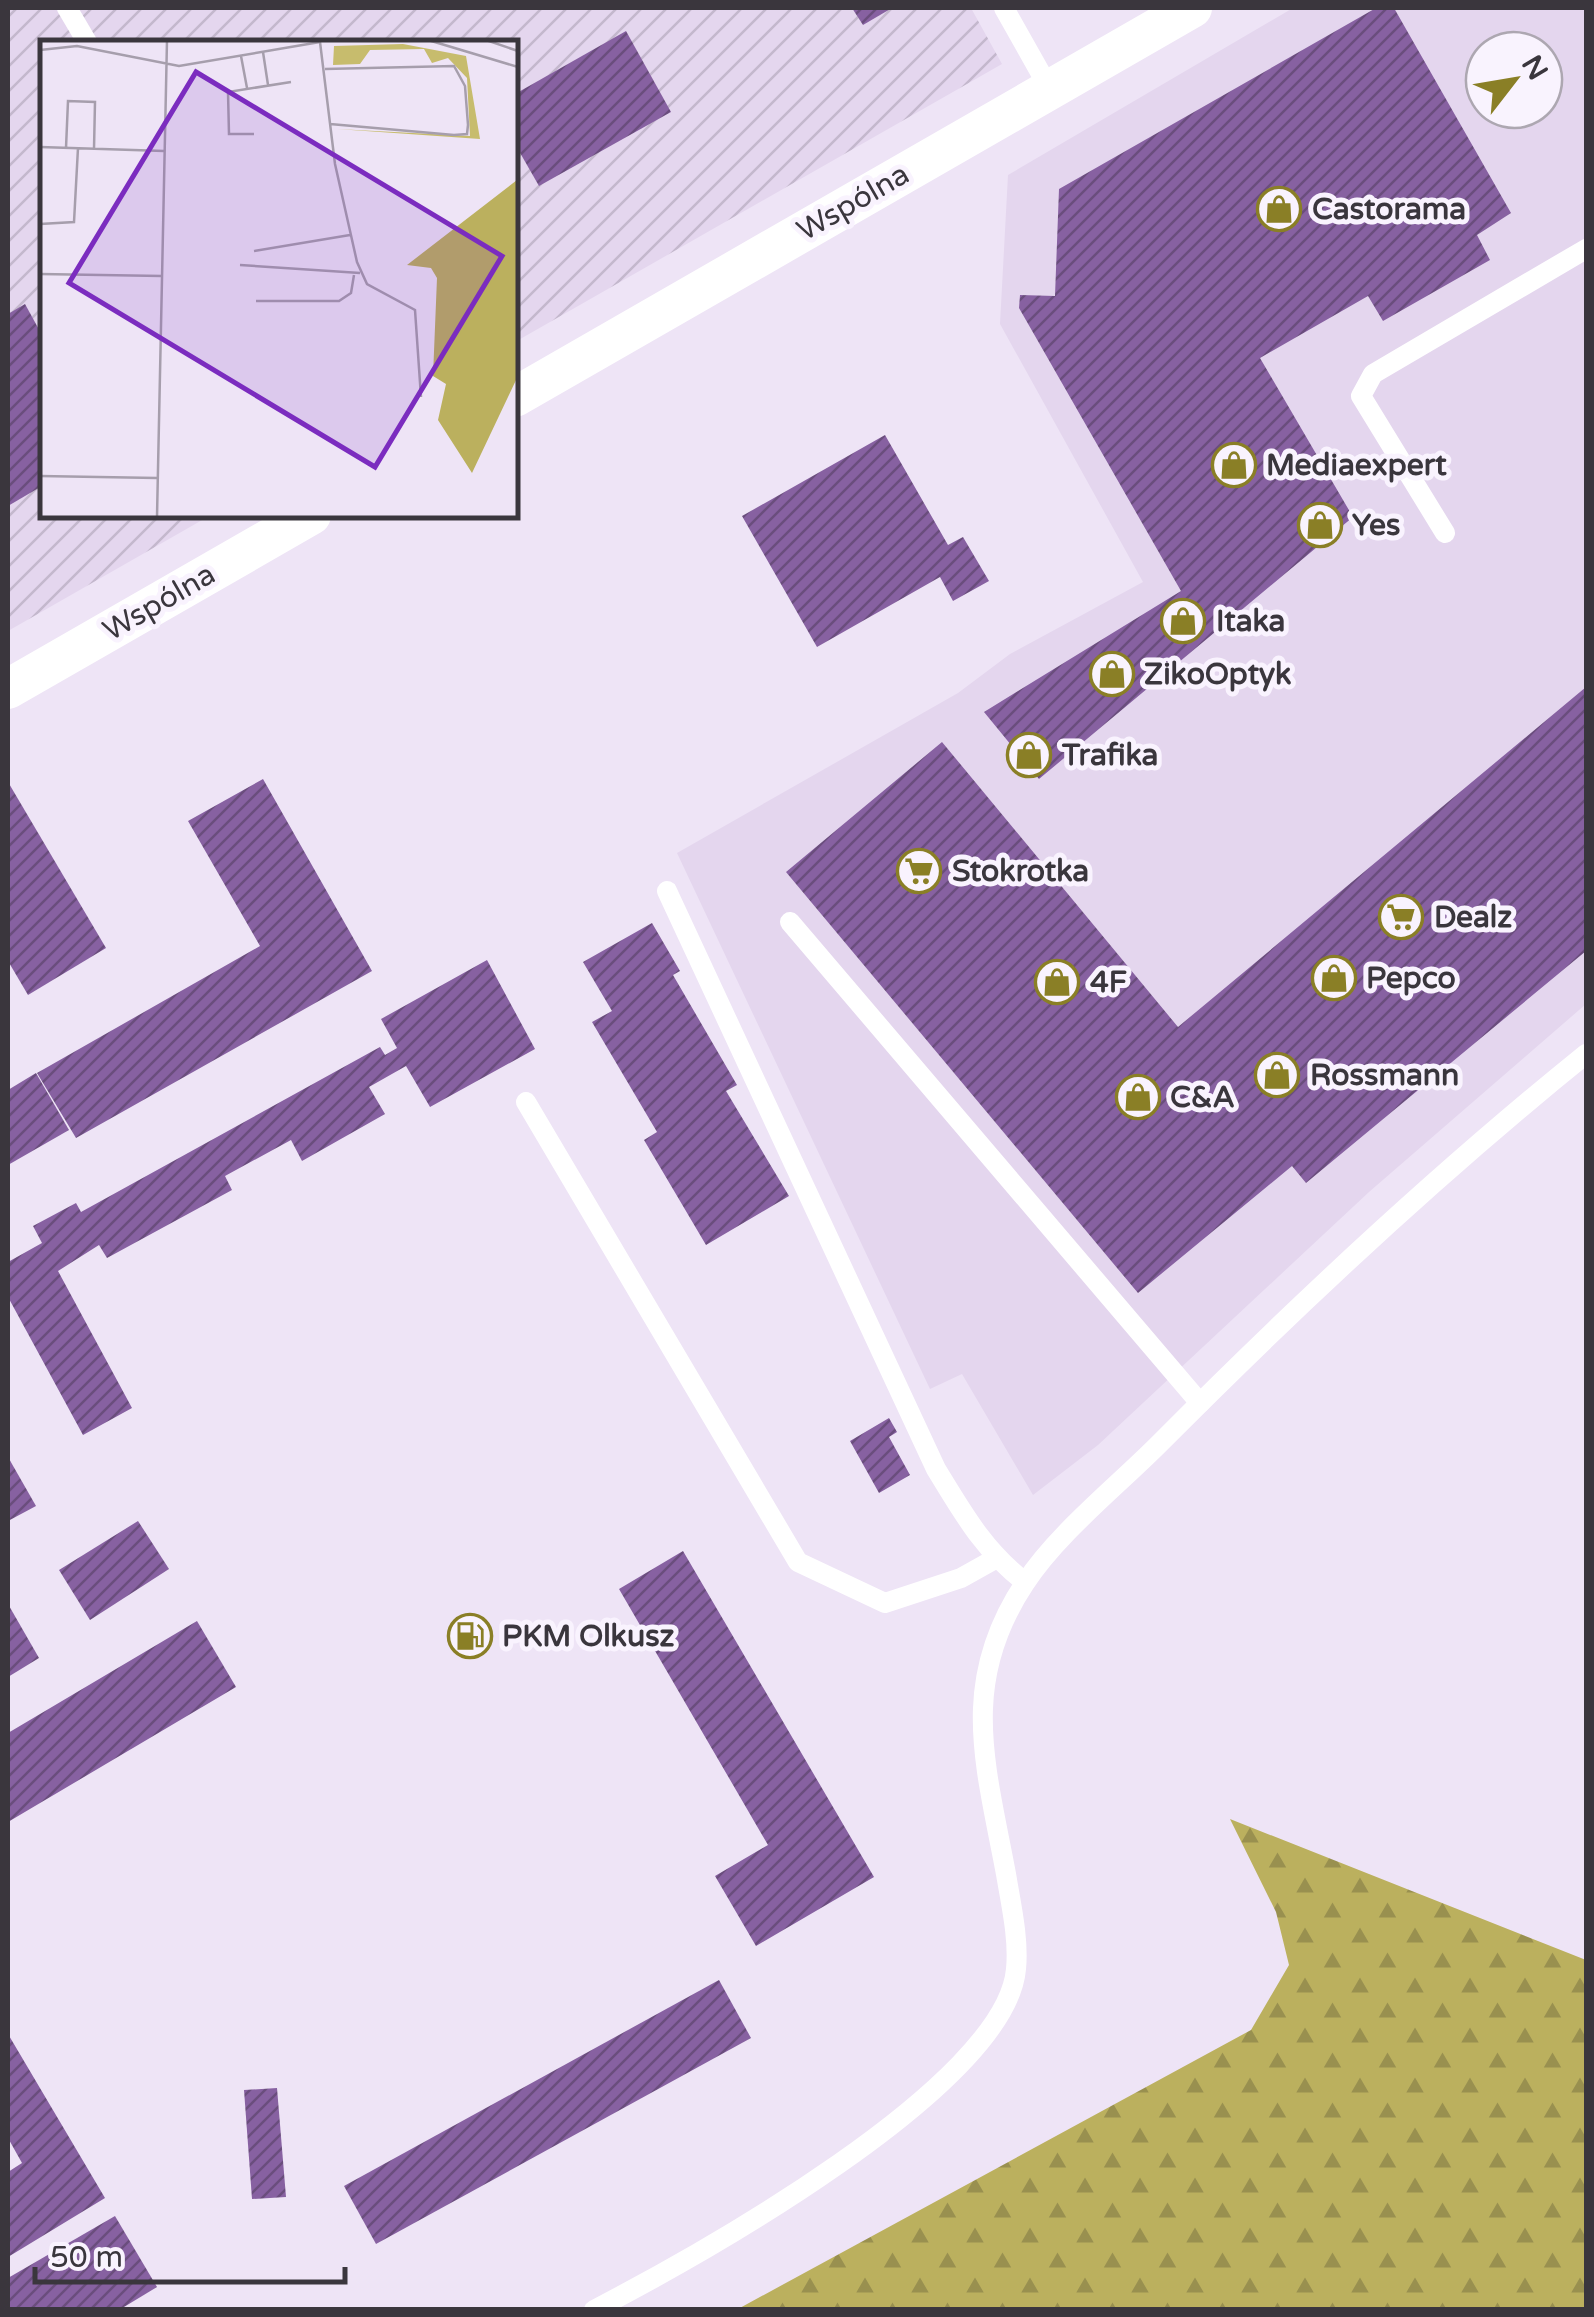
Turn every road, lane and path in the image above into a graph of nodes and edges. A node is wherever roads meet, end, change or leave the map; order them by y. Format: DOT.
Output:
graph roads {
  1 [pos="67,8"];
  2 [pos="1004,8"];
  3 [pos="1192,8"];
  4 [pos="86,40"];
  5 [pos="1049,88"];
  6 [pos="1586,249"];
  7 [pos="518,395"];
  8 [pos="306,518"];
  9 [pos="1445,534"];
  10 [pos="8,689"];
  11 [pos="668,891"];
  12 [pos="790,922"];
  13 [pos="1586,1054"];
  14 [pos="526,1102"];
  15 [pos="1200,1403"];
  16 [pos="995,1559"];
  17 [pos="1026,1582"];
  18 [pos="594,2310"];
  1 -- 4 [label="lane"];
  2 -- 5 [label="lane"];
  3 -- 5 [label="street, Wspólna"];
  5 -- 7 [label="street, Wspólna"];
  6 -- 9 [label="lane"];
  8 -- 10 [label="street, Wspólna"];
  11 -- 16 [label="lane"];
  12 -- 15 [label="lane"];
  13 -- 15 [label="lane"];
  14 -- 16 [label="lane"];
  15 -- 17 [label="lane"];
  16 -- 17 [label="lane"];
  17 -- 18 [label="lane"];
}
